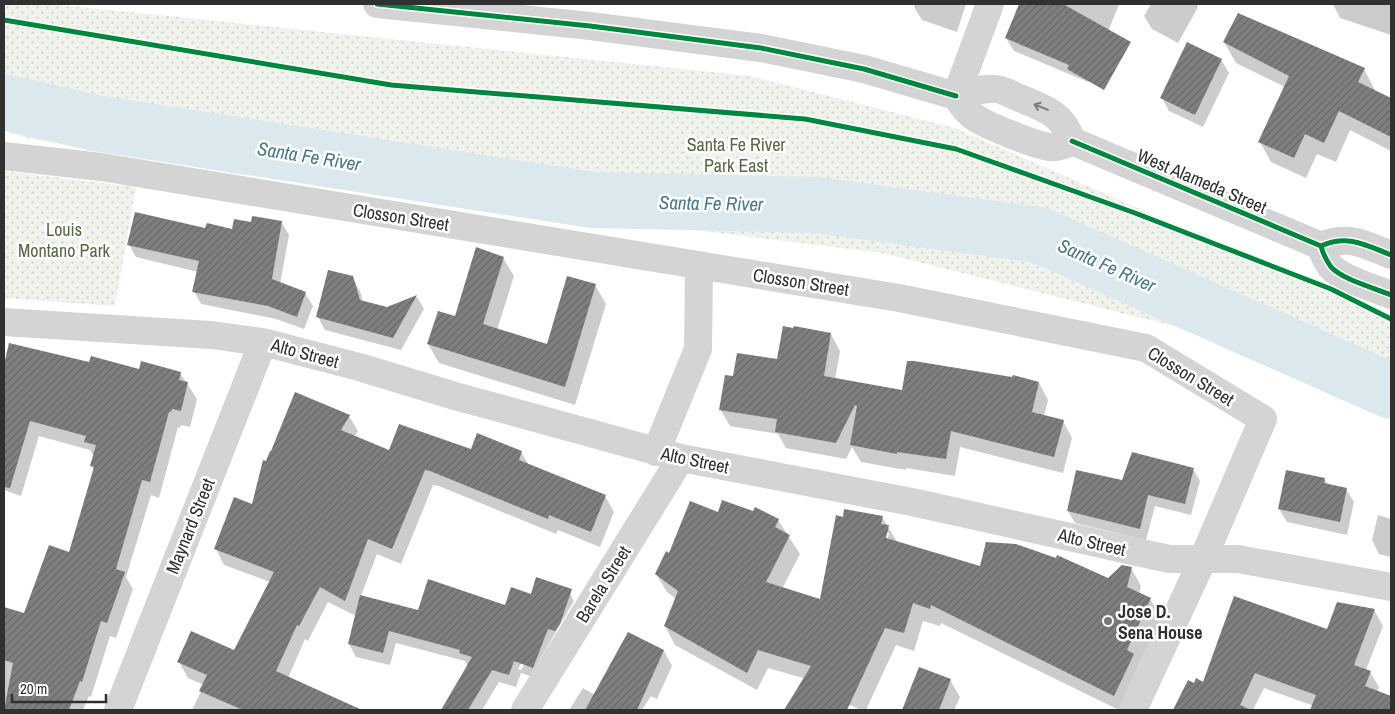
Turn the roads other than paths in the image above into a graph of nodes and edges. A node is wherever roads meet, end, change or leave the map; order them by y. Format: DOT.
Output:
graph roads {
  1 [pos="377,4"];
  2 [pos="990,4"];
  3 [pos="956,96"];
  4 [pos="1072,141"];
  5 [pos="4,156"];
  6 [pos="1321,246"];
  7 [pos="1391,255"];
  8 [pos="699,266"];
  9 [pos="1391,295"];
  10 [pos="4,322"];
  11 [pos="263,342"];
  12 [pos="669,455"];
  13 [pos="1203,560"];
  14 [pos="1391,587"];
  15 [pos="118,710"];
  16 [pos="526,710"];
  17 [pos="1133,710"];
  1 -- 3 [label="street"];
  2 -- 3 [label="street"];
  3 -- 4 [label="street"];
  4 -- 3 [label="street, one-way"];
  4 -- 6 [label="street, West Alameda Street"];
  5 -- 8 [label="street, Closson Street"];
  6 -- 7 [label="street"];
  6 -- 9 [label="street"];
  8 -- 12 [label="street, Barela Street"];
  8 -- 13 [label="street, Closson Street"];
  10 -- 11 [label="street, Alto Street"];
  11 -- 12 [label="street, Alto Street"];
  11 -- 15 [label="street, Maynard Street"];
  12 -- 13 [label="street, Alto Street"];
  12 -- 16 [label="street, Barela Street"];
  13 -- 14 [label="street, Alto Street"];
  13 -- 17 [label="street, Closson Street"];
}
